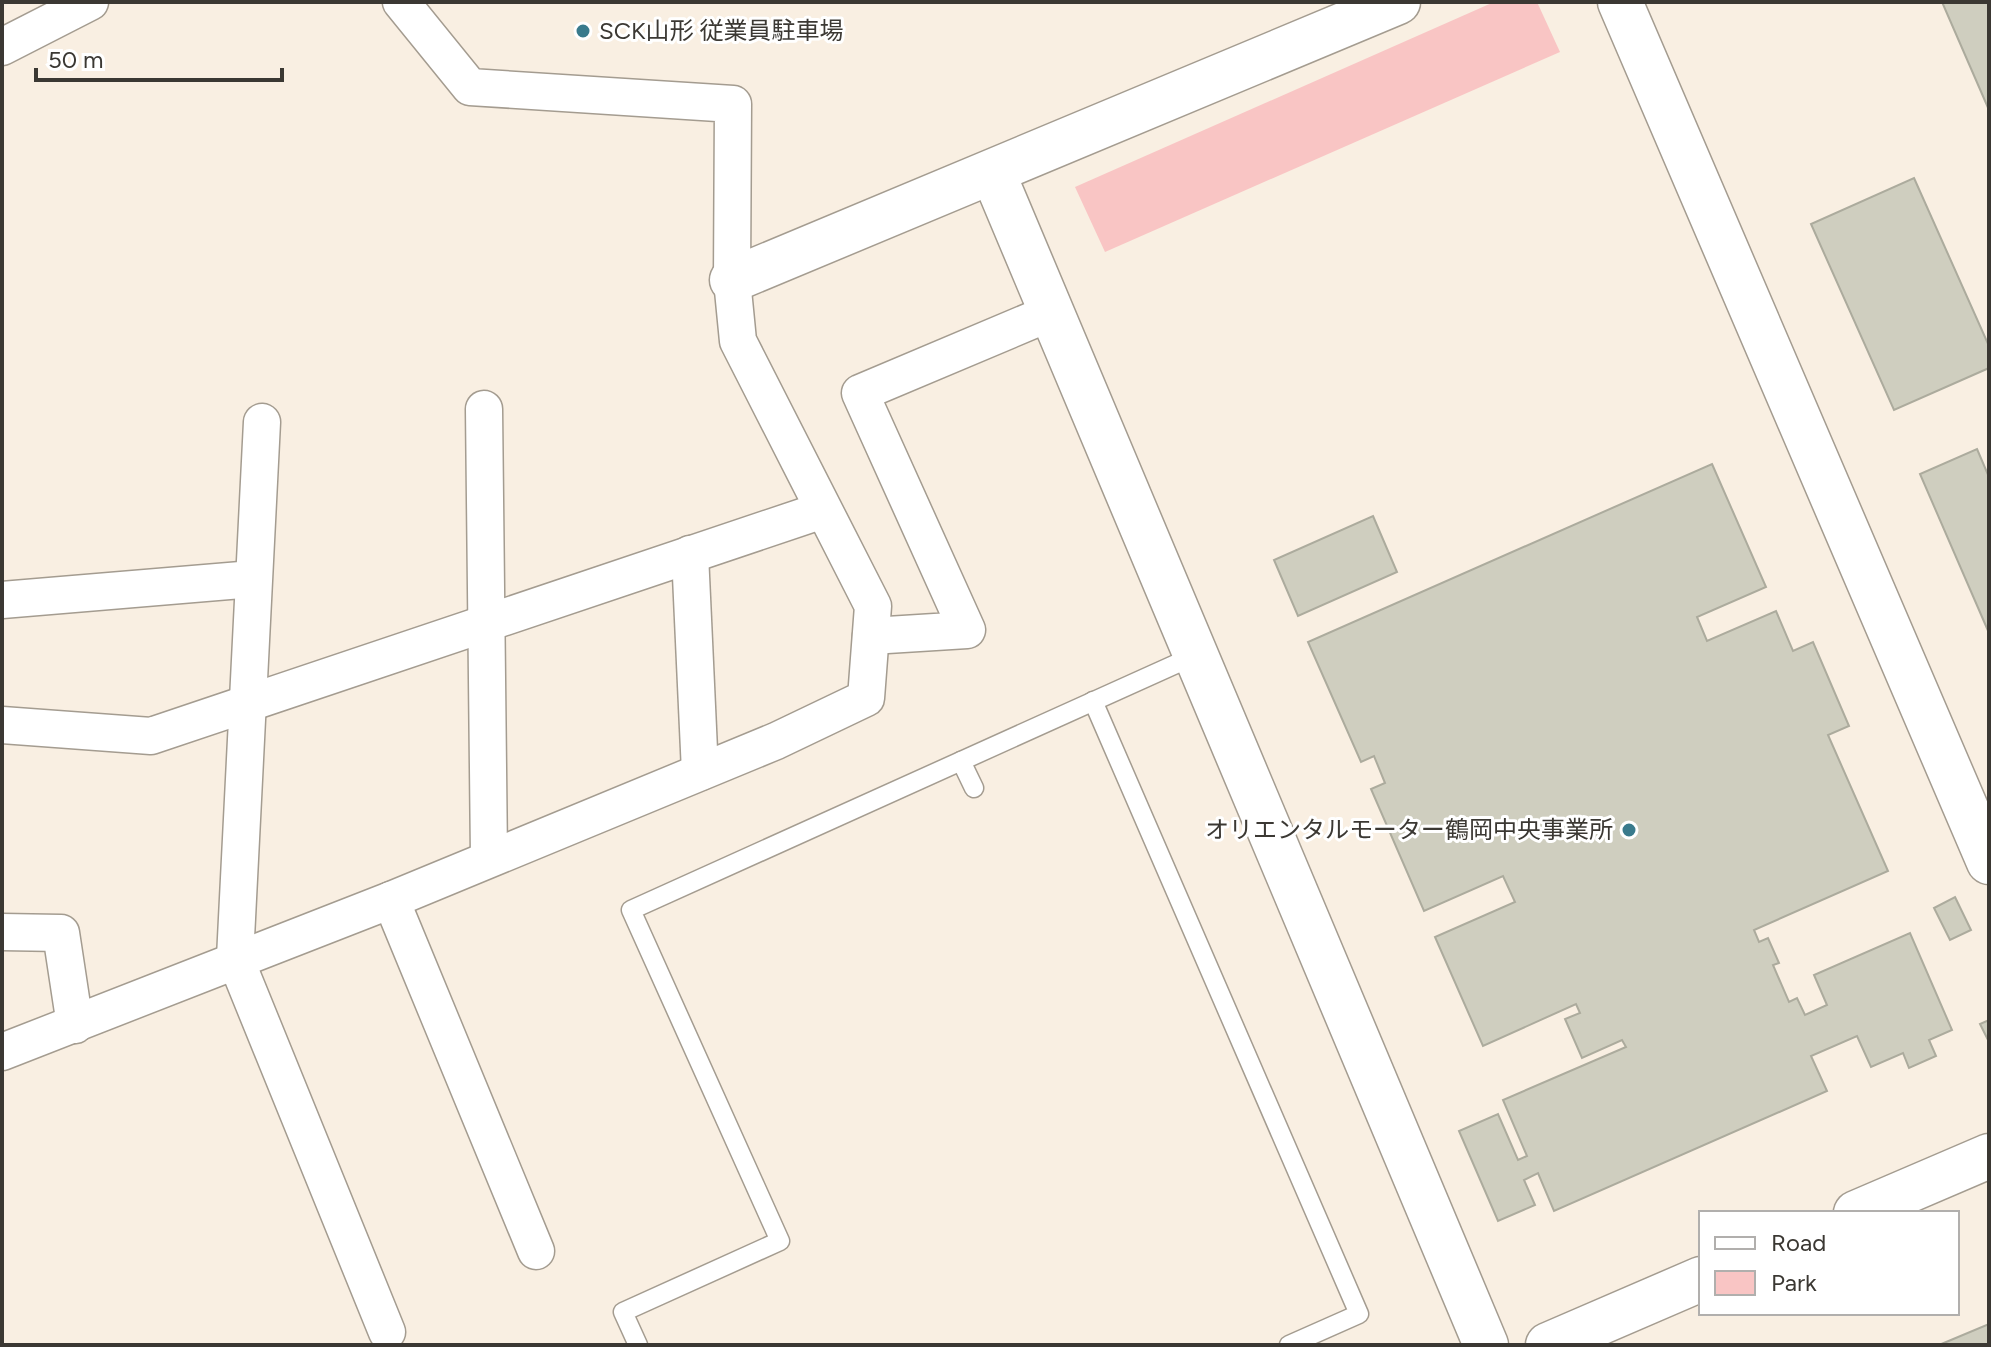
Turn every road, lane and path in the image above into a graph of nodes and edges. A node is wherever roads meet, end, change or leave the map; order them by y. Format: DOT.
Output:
graph roads {
  1 [pos="90,2"];
  2 [pos="401,2"];
  3 [pos="1398,2"];
  4 [pos="1620,2"];
  5 [pos="2,47"];
  6 [pos="993,173"];
  7 [pos="732,280"];
  8 [pos="1052,312"];
  9 [pos="484,409"];
  10 [pos="262,422"];
  11 [pos="823,510"];
  12 [pos="690,554"];
  13 [pos="253,579"];
  14 [pos="2,600"];
  15 [pos="485,623"];
  16 [pos="871,636"];
  17 [pos="1196,655"];
  18 [pos="1093,701"];
  19 [pos="248,703"];
  20 [pos="2,725"];
  21 [pos="961,761"];
  22 [pos="700,772"];
  23 [pos="974,788"];
  24 [pos="489,858"];
  25 [pos="1989,862"];
  26 [pos="391,900"];
  27 [pos="2,932"];
  28 [pos="235,958"];
  29 [pos="75,1025"];
  30 [pos="2,1052"];
  31 [pos="1989,1156"];
  32 [pos="1861,1211"];
  33 [pos="536,1251"];
  34 [pos="1699,1280"];
  35 [pos="387,1332"];
  36 [pos="638,1345"];
  37 [pos="1289,1345"];
  38 [pos="1486,1345"];
  39 [pos="1548,1345"];
  1 -- 5 [label="street"];
  2 -- 7 [label="street"];
  3 -- 6 [label="street"];
  4 -- 25 [label="street"];
  6 -- 7 [label="street"];
  6 -- 8 [label="street"];
  7 -- 11 [label="street"];
  8 -- 16 [label="street"];
  8 -- 17 [label="street"];
  9 -- 15 [label="street"];
  10 -- 13 [label="street"];
  11 -- 12 [label="street"];
  11 -- 16 [label="street"];
  12 -- 15 [label="street"];
  12 -- 22 [label="street"];
  13 -- 14 [label="street"];
  13 -- 19 [label="street"];
  15 -- 19 [label="street"];
  15 -- 24 [label="street"];
  16 -- 22 [label="street"];
  17 -- 18 [label="lane"];
  17 -- 38 [label="street"];
  18 -- 21 [label="lane"];
  18 -- 37 [label="lane"];
  19 -- 20 [label="street"];
  19 -- 28 [label="street"];
  21 -- 23 [label="lane"];
  21 -- 36 [label="lane"];
  22 -- 24 [label="street"];
  24 -- 26 [label="street"];
  26 -- 28 [label="street"];
  26 -- 33 [label="street"];
  27 -- 29 [label="street"];
  28 -- 29 [label="street"];
  28 -- 35 [label="street"];
  29 -- 30 [label="street"];
  31 -- 32 [label="street"];
  34 -- 39 [label="street"];
}
